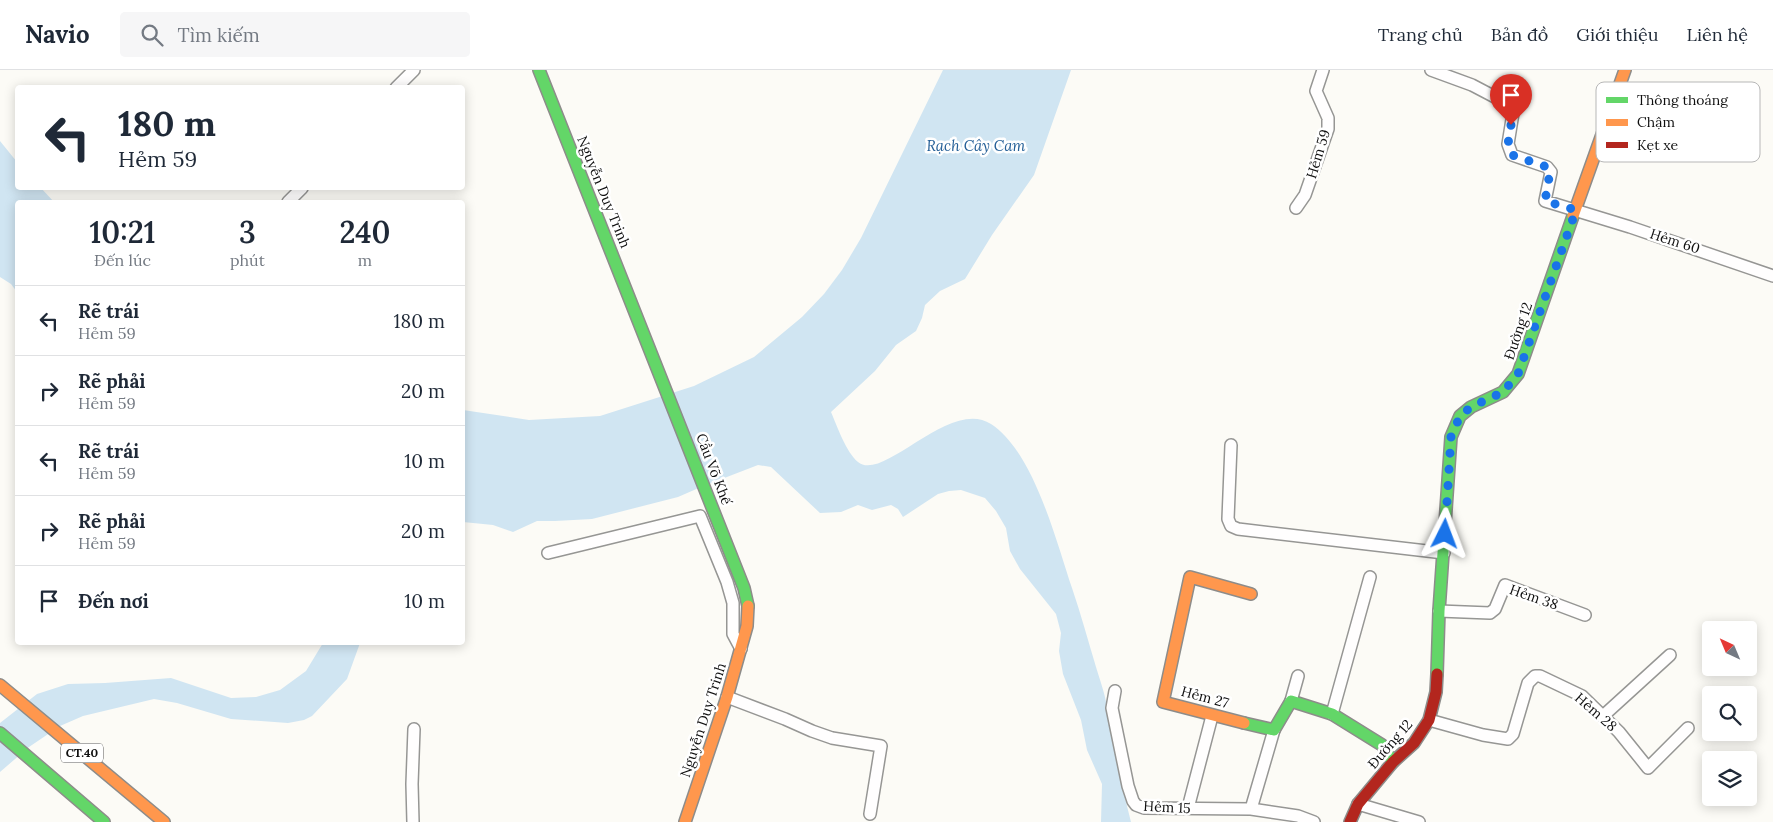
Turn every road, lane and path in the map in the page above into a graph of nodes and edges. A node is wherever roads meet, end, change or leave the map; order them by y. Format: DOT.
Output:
graph roads {
  1 [pos="414,70"];
  2 [pos="539,70"];
  3 [pos="1323,70"];
  4 [pos="1431,70"];
  5 [pos="1625,70"];
  6 [pos="1621,82"];
  7 [pos="399,85"];
  8 [pos="1596,153"];
  9 [pos="300,190"];
  10 [pos="290,200"];
  11 [pos="1296,208"];
  12 [pos="1576,210"];
  13 [pos="1773,276"];
  14 [pos="641,325"];
  15 [pos="1231,445"];
  16 [pos="548,553"];
  17 [pos="1444,553"];
  18 [pos="1370,578"];
  19 [pos="1251,594"];
  20 [pos="1439,611"];
  21 [pos="1585,615"];
  22 [pos="747,626"];
  23 [pos="741,649"];
  24 [pos="1670,655"];
  25 [pos="1298,676"];
  26 [pos="0,685"];
  27 [pos="1115,691"];
  28 [pos="727,697"];
  29 [pos="1291,701"];
  30 [pos="1332,714"];
  31 [pos="1212,716"];
  32 [pos="1603,716"];
  33 [pos="1429,720"];
  34 [pos="1688,728"];
  35 [pos="414,729"];
  36 [pos="1274,730"];
  37 [pos="0,733"];
  38 [pos="1393,762"];
  39 [pos="1358,804"];
  40 [pos="1188,808"];
  41 [pos="1250,809"];
  42 [pos="870,814"];
  43 [pos="104,822"];
  44 [pos="164,822"];
  45 [pos="413,822"];
  46 [pos="684,822"];
  47 [pos="1314,822"];
  48 [pos="1350,822"];
  49 [pos="1419,822"];
  1 -- 7 [label="street"];
  2 -- 14 [label="main road, Nguyễn Duy Trinh"];
  3 -- 11 [label="street, Hẻm 59"];
  4 -- 12 [label="street"];
  5 -- 6 [label="main road, Đường 12"];
  8 -- 12 [label="main road, Đường 12"];
  9 -- 10 [label="street"];
  12 -- 13 [label="street, Hẻm 60"];
  12 -- 17 [label="main road, Đường 12"];
  14 -- 22 [label="main road, Cầu Võ Khế"];
  15 -- 17 [label="street"];
  16 -- 23 [label="street"];
  17 -- 20 [label="main road, Đường 12"];
  18 -- 30 [label="street"];
  19 -- 31 [label="main road, Hẻm 27"];
  20 -- 21 [label="street, Hẻm 38"];
  20 -- 33 [label="main road, Đường 12"];
  22 -- 23 [label="main road, Nguyễn Duy Trinh"];
  23 -- 28 [label="main road, Nguyễn Duy Trinh"];
  24 -- 32 [label="street"];
  25 -- 29 [label="street"];
  26 -- 44 [label="main road, CT.40"];
  27 -- 40 [label="street, Hẻm 15"];
  28 -- 42 [label="street"];
  28 -- 46 [label="main road, Nguyễn Duy Trinh"];
  29 -- 30 [label="main road"];
  29 -- 36 [label="main road"];
  30 -- 38 [label="main road"];
  31 -- 36 [label="main road, Hẻm 27"];
  31 -- 40 [label="street"];
  32 -- 33 [label="street, Hẻm 28"];
  32 -- 34 [label="street, Hẻm 28"];
  33 -- 38 [label="main road, Đường 12"];
  35 -- 45 [label="street"];
  36 -- 41 [label="street"];
  37 -- 43 [label="main road, CT.40"];
  38 -- 39 [label="main road, Đường 12"];
  39 -- 48 [label="main road, Đường 12"];
  39 -- 49 [label="street"];
  40 -- 41 [label="street, Hẻm 15"];
  41 -- 47 [label="street, Hẻm 15"];
}
